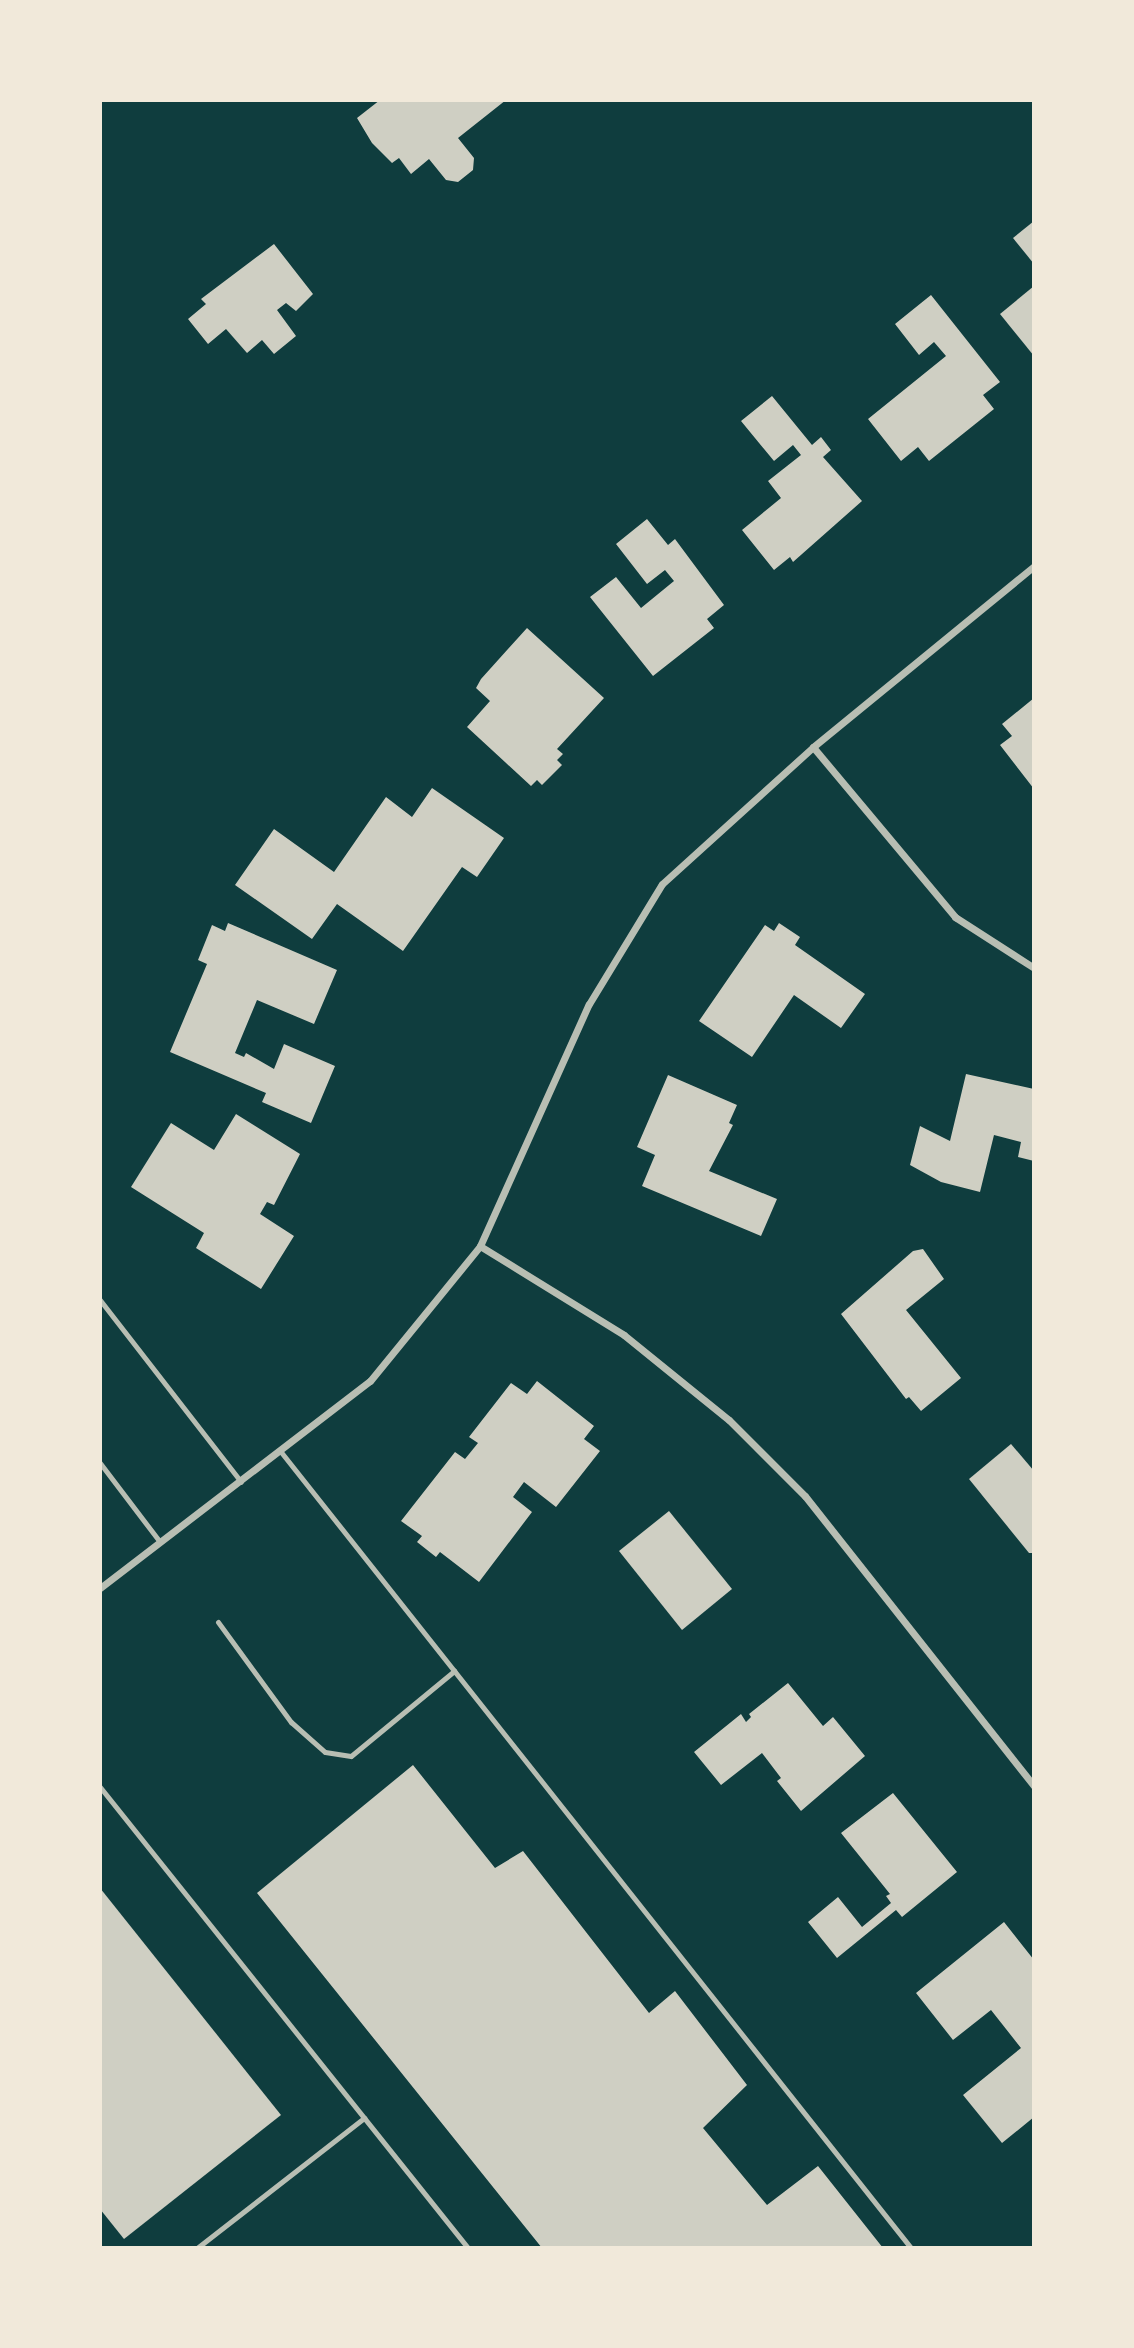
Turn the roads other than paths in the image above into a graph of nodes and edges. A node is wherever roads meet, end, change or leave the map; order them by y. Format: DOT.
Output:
graph roads {
  1 [pos="1034,566"];
  2 [pos="813,747"];
  3 [pos="1034,968"];
  4 [pos="480,1246"];
  5 [pos="100,1300"];
  6 [pos="281,1452"];
  7 [pos="100,1462"];
  8 [pos="241,1482"];
  9 [pos="160,1542"];
  10 [pos="100,1588"];
  11 [pos="218,1622"];
  12 [pos="454,1671"];
  13 [pos="1034,1786"];
  14 [pos="100,1787"];
  15 [pos="364,2118"];
  16 [pos="197,2248"];
  17 [pos="468,2248"];
  18 [pos="911,2248"];
  1 -- 2 [label="street"];
  2 -- 3 [label="street"];
  2 -- 4 [label="street"];
  4 -- 6 [label="street"];
  4 -- 13 [label="street"];
  5 -- 8 [label="lane"];
  6 -- 8 [label="street"];
  6 -- 12 [label="lane"];
  7 -- 9 [label="lane"];
  8 -- 9 [label="street"];
  9 -- 10 [label="street"];
  11 -- 12 [label="lane"];
  12 -- 18 [label="lane"];
  14 -- 15 [label="lane"];
  15 -- 16 [label="lane"];
  15 -- 17 [label="lane"];
}
